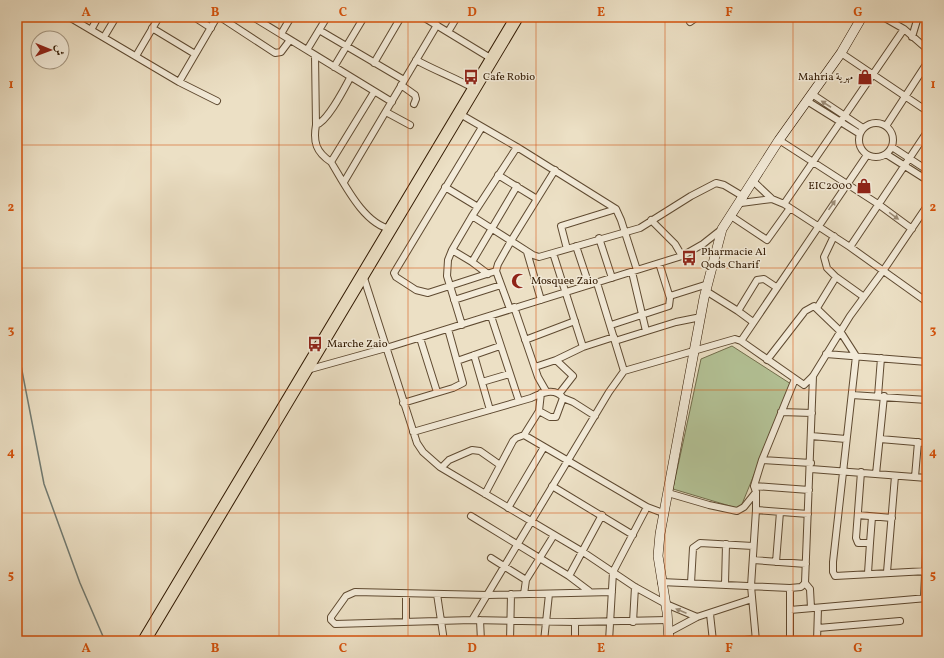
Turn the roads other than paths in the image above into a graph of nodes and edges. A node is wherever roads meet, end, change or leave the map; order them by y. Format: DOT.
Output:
graph roads {
  1 [pos="69,17"];
  2 [pos="98,17"];
  3 [pos="116,17"];
  4 [pos="159,17"];
  5 [pos="194,17"];
  6 [pos="218,17"];
  7 [pos="291,17"];
  8 [pos="327,17"];
  9 [pos="364,17"];
  10 [pos="401,17"];
  11 [pos="423,17"];
  12 [pos="457,17"];
  13 [pos="518,17"];
  14 [pos="697,17"];
  15 [pos="862,17"];
  16 [pos="883,17"];
  17 [pos="896,17"];
  18 [pos="918,17"];
  19 [pos="257,18"];
  20 [pos="690,22"];
  21 [pos="894,24"];
  22 [pos="437,25"];
  23 [pos="152,28"];
  24 [pos="211,28"];
  25 [pos="904,29"];
  26 [pos="90,30"];
  27 [pos="319,30"];
  28 [pos="448,32"];
  29 [pos="281,34"];
  30 [pos="104,37"];
  31 [pos="912,37"];
  32 [pos="290,40"];
  33 [pos="347,47"];
  34 [pos="927,49"];
  35 [pos="307,50"];
  36 [pos="841,52"];
  37 [pos="195,54"];
  38 [pos="314,55"];
  39 [pos="136,56"];
  40 [pos="492,59"];
  41 [pos="416,60"];
  42 [pos="374,63"];
  43 [pos="927,63"];
  44 [pos="334,67"];
  45 [pos="873,75"];
  46 [pos="350,78"];
  47 [pos="179,82"];
  48 [pos="403,83"];
  49 [pos="475,89"];
  50 [pos="374,92"];
  51 [pos="905,97"];
  52 [pos="810,98"];
  53 [pos="217,102"];
  54 [pos="392,102"];
  55 [pos="414,104"];
  56 [pos="927,111"];
  57 [pos="386,112"];
  58 [pos="460,114"];
  59 [pos="843,119"];
  60 [pos="316,125"];
  61 [pos="410,126"];
  62 [pos="886,126"];
  63 [pos="482,127"];
  64 [pos="861,131"];
  65 [pos="927,132"];
  66 [pos="779,140"];
  67 [pos="517,147"];
  68 [pos="892,147"];
  69 [pos="886,154"];
  70 [pos="867,155"];
  71 [pos="909,158"];
  72 [pos="331,162"];
  73 [pos="813,163"];
  74 [pos="904,165"];
  75 [pos="555,170"];
  76 [pos="927,170"];
  77 [pos="498,175"];
  78 [pos="927,180"];
  79 [pos="344,182"];
  80 [pos="754,182"];
  81 [pos="846,184"];
  82 [pos="517,186"];
  83 [pos="446,187"];
  84 [pos="772,198"];
  85 [pos="537,199"];
  86 [pos="742,200"];
  87 [pos="784,204"];
  88 [pos="878,204"];
  89 [pos="927,206"];
  90 [pos="478,207"];
  91 [pos="790,208"];
  92 [pos="616,209"];
  93 [pos="472,216"];
  94 [pos="731,216"];
  95 [pos="651,220"];
  96 [pos="818,226"];
  97 [pos="391,229"];
  98 [pos="492,229"];
  99 [pos="722,229"];
  100 [pos="912,229"];
  101 [pos="625,232"];
  102 [pos="834,236"];
  103 [pos="599,238"];
  104 [pos="511,241"];
  105 [pos="576,246"];
  106 [pos="850,247"];
  107 [pos="568,249"];
  108 [pos="452,250"];
  109 [pos="527,252"];
  110 [pos="553,253"];
  111 [pos="682,256"];
  112 [pos="472,262"];
  113 [pos="659,263"];
  114 [pos="634,271"];
  115 [pos="883,271"];
  116 [pos="496,272"];
  117 [pos="488,274"];
  118 [pos="363,276"];
  119 [pos="836,277"];
  120 [pos="612,278"];
  121 [pos="597,283"];
  122 [pos="501,285"];
  123 [pos="589,285"];
  124 [pos="450,287"];
  125 [pos="707,287"];
  126 [pos="776,287"];
  127 [pos="566,292"];
  128 [pos="670,296"];
  129 [pos="864,297"];
  130 [pos="454,300"];
  131 [pos="541,300"];
  132 [pos="927,302"];
  133 [pos="512,308"];
  134 [pos="817,308"];
  135 [pos="738,310"];
  136 [pos="491,316"];
  137 [pos="643,316"];
  138 [pos="701,317"];
  139 [pos="575,321"];
  140 [pos="753,322"];
  141 [pos="462,325"];
  142 [pos="611,325"];
  143 [pos="448,329"];
  144 [pos="646,331"];
  145 [pos="840,331"];
  146 [pos="420,338"];
  147 [pos="615,339"];
  148 [pos="525,340"];
  149 [pos="741,341"];
  150 [pos="500,346"];
  151 [pos="583,347"];
  152 [pos="386,348"];
  153 [pos="694,352"];
  154 [pos="826,354"];
  155 [pos="474,355"];
  156 [pos="856,356"];
  157 [pos="881,358"];
  158 [pos="556,360"];
  159 [pos="767,360"];
  160 [pos="457,361"];
  161 [pos="927,362"];
  162 [pos="535,367"];
  163 [pos="307,370"];
  164 [pos="624,372"];
  165 [pos="509,374"];
  166 [pos="813,376"];
  167 [pos="795,379"];
  168 [pos="482,382"];
  169 [pos="804,385"];
  170 [pos="437,392"];
  171 [pos="544,392"];
  172 [pos="814,392"];
  173 [pos="852,394"];
  174 [pos="561,396"];
  175 [pos="881,396"];
  176 [pos="927,400"];
  177 [pos="519,401"];
  178 [pos="403,403"];
  179 [pos="490,410"];
  180 [pos="539,411"];
  181 [pos="781,412"];
  182 [pos="812,413"];
  183 [pos="596,416"];
  184 [pos="413,432"];
  185 [pos="524,436"];
  186 [pos="811,436"];
  187 [pos="846,439"];
  188 [pos="880,439"];
  189 [pos="918,442"];
  190 [pos="927,443"];
  191 [pos="544,447"];
  192 [pos="762,460"];
  193 [pos="568,461"];
  194 [pos="500,465"];
  195 [pos="811,466"];
  196 [pos="442,467"];
  197 [pos="843,471"];
  198 [pos="860,472"];
  199 [pos="876,474"];
  200 [pos="896,476"];
  201 [pos="915,477"];
  202 [pos="927,478"];
  203 [pos="552,486"];
  204 [pos="755,489"];
  205 [pos="809,490"];
  206 [pos="668,493"];
  207 [pos="485,494"];
  208 [pos="647,507"];
  209 [pos="508,508"];
  210 [pos="756,510"];
  211 [pos="780,512"];
  212 [pos="663,513"];
  213 [pos="808,514"];
  214 [pos="602,515"];
  215 [pos="858,515"];
  216 [pos="471,516"];
  217 [pos="872,517"];
  218 [pos="892,518"];
  219 [pos="532,522"];
  220 [pos="927,530"];
  221 [pos="554,535"];
  222 [pos="633,535"];
  223 [pos="870,543"];
  224 [pos="517,544"];
  225 [pos="726,544"];
  226 [pos="753,546"];
  227 [pos="583,552"];
  228 [pos="491,558"];
  229 [pos="540,559"];
  230 [pos="753,560"];
  231 [pos="776,562"];
  232 [pos="806,564"];
  233 [pos="505,567"];
  234 [pos="925,571"];
  235 [pos="612,572"];
  236 [pos="887,572"];
  237 [pos="868,573"];
  238 [pos="569,576"];
  239 [pos="526,580"];
  240 [pos="661,582"];
  241 [pos="691,582"];
  242 [pos="805,583"];
  243 [pos="725,584"];
  244 [pos="751,586"];
  245 [pos="635,587"];
  246 [pos="790,588"];
  247 [pos="589,591"];
  248 [pos="612,592"];
  249 [pos="406,594"];
  250 [pos="437,594"];
  251 [pos="511,594"];
  252 [pos="524,594"];
  253 [pos="549,594"];
  254 [pos="488,595"];
  255 [pos="925,598"];
  256 [pos="752,599"];
  257 [pos="666,604"];
  258 [pos="811,608"];
  259 [pos="818,608"];
  260 [pos="790,610"];
  261 [pos="710,614"];
  262 [pos="697,618"];
  263 [pos="472,620"];
  264 [pos="480,620"];
  265 [pos="510,620"];
  266 [pos="668,620"];
  267 [pos="440,621"];
  268 [pos="900,621"];
  269 [pos="406,622"];
  270 [pos="546,622"];
  271 [pos="575,622"];
  272 [pos="610,622"];
  273 [pos="633,622"];
  274 [pos="818,628"];
  275 [pos="669,637"];
  276 [pos="756,640"];
  277 [pos="904,640"];
  278 [pos="144,641"];
  279 [pos="444,641"];
  280 [pos="481,641"];
  281 [pos="510,641"];
  282 [pos="544,641"];
  283 [pos="575,641"];
  284 [pos="609,641"];
  285 [pos="713,641"];
  286 [pos="733,641"];
  287 [pos="790,641"];
  288 [pos="817,641"];
  289 [pos="893,641"];
  1 -- 26 [label="street"];
  2 -- 26 [label="street"];
  3 -- 30 [label="street"];
  4 -- 23 [label="street"];
  5 -- 24 [label="street"];
  6 -- 24 [label="street"];
  6 -- 32 [label="street"];
  7 -- 29 [label="street"];
  8 -- 27 [label="street"];
  9 -- 33 [label="street"];
  10 -- 42 [label="street"];
  11 -- 22 [label="street"];
  12 -- 28 [label="street"];
  13 -- 40 [label="highway"];
  14 -- 20 [label="street"];
  15 -- 36 [label="street"];
  16 -- 21 [label="street"];
  17 -- 21 [label="street"];
  18 -- 31 [label="street"];
  19 -- 29 [label="street"];
  21 -- 25 [label="street"];
  22 -- 28 [label="street"];
  22 -- 41 [label="street"];
  23 -- 37 [label="street"];
  23 -- 39 [label="street"];
  24 -- 37 [label="street"];
  25 -- 31 [label="street"];
  25 -- 45 [label="street"];
  26 -- 30 [label="street"];
  27 -- 33 [label="street"];
  27 -- 35 [label="street"];
  28 -- 40 [label="street"];
  29 -- 32 [label="street"];
  30 -- 39 [label="street"];
  31 -- 34 [label="street"];
  32 -- 35 [label="street"];
  33 -- 42 [label="street"];
  33 -- 44 [label="street"];
  35 -- 38 [label="street"];
  36 -- 45 [label="street"];
  36 -- 52 [label="street"];
  37 -- 47 [label="street"];
  38 -- 44 [label="street"];
  38 -- 60 [label="street"];
  39 -- 47 [label="street"];
  40 -- 49 [label="highway"];
  41 -- 48 [label="street"];
  41 -- 49 [label="street"];
  42 -- 48 [label="street"];
  43 -- 51 [label="street"];
  44 -- 46 [label="street"];
  45 -- 51 [label="street"];
  45 -- 59 [label="street"];
  46 -- 50 [label="street"];
  46 -- 60 [label="street"];
  47 -- 53 [label="street"];
  48 -- 54 [label="street"];
  48 -- 55 [label="street"];
  49 -- 58 [label="highway"];
  50 -- 54 [label="street"];
  50 -- 72 [label="street"];
  51 -- 56 [label="street"];
  51 -- 62 [label="street"];
  52 -- 59 [label="street"];
  52 -- 66 [label="street"];
  54 -- 57 [label="street"];
  57 -- 61 [label="street"];
  57 -- 79 [label="street"];
  58 -- 63 [label="street"];
  58 -- 97 [label="highway"];
  59 -- 64 [label="street"];
  59 -- 73 [label="street"];
  60 -- 72 [label="street"];
  62 -- 64 [label="street"];
  62 -- 68 [label="street"];
  63 -- 67 [label="street"];
  63 -- 83 [label="street"];
  64 -- 70 [label="street"];
  65 -- 71 [label="street"];
  66 -- 73 [label="street"];
  66 -- 80 [label="street"];
  67 -- 75 [label="street"];
  67 -- 77 [label="street"];
  68 -- 69 [label="street"];
  68 -- 71 [label="street"];
  69 -- 70 [label="street"];
  69 -- 74 [label="street"];
  70 -- 81 [label="street"];
  71 -- 74 [label="street"];
  71 -- 76 [label="street"];
  72 -- 79 [label="street"];
  73 -- 81 [label="street"];
  73 -- 87 [label="street"];
  74 -- 78 [label="street"];
  74 -- 88 [label="street"];
  75 -- 85 [label="street"];
  75 -- 92 [label="street"];
  77 -- 82 [label="street"];
  77 -- 90 [label="street"];
  79 -- 97 [label="street"];
  80 -- 84 [label="street"];
  80 -- 86 [label="street"];
  81 -- 88 [label="street"];
  96 -- 81 [label="street, one-way"];
  82 -- 85 [label="street"];
  82 -- 98 [label="street"];
  83 -- 90 [label="street"];
  83 -- 124 [label="street"];
  84 -- 86 [label="street"];
  84 -- 87 [label="street"];
  85 -- 104 [label="street"];
  86 -- 94 [label="street"];
  86 -- 95 [label="street"];
  87 -- 91 [label="street"];
  88 -- 100 [label="street, one-way"];
  88 -- 106 [label="street"];
  89 -- 100 [label="street"];
  90 -- 93 [label="street"];
  91 -- 94 [label="street"];
  91 -- 96 [label="street"];
  92 -- 101 [label="street"];
  92 -- 107 [label="street"];
  93 -- 98 [label="street"];
  93 -- 108 [label="street"];
  94 -- 99 [label="street"];
  95 -- 101 [label="street"];
  95 -- 111 [label="street"];
  96 -- 102 [label="street"];
  96 -- 126 [label="street"];
  97 -- 118 [label="highway"];
  98 -- 104 [label="street"];
  98 -- 112 [label="street"];
  99 -- 111 [label="street"];
  99 -- 125 [label="street"];
  100 -- 115 [label="street"];
  101 -- 103 [label="street"];
  101 -- 114 [label="street"];
  102 -- 106 [label="street"];
  102 -- 119 [label="street"];
  103 -- 105 [label="street"];
  103 -- 120 [label="street"];
  104 -- 109 [label="street"];
  104 -- 116 [label="street"];
  105 -- 107 [label="street"];
  105 -- 123 [label="street"];
  106 -- 115 [label="street"];
  107 -- 110 [label="street"];
  108 -- 112 [label="street"];
  108 -- 124 [label="street"];
  109 -- 110 [label="street"];
  109 -- 131 [label="street"];
  110 -- 127 [label="street"];
  111 -- 113 [label="street"];
  112 -- 117 [label="street"];
  113 -- 114 [label="street"];
  113 -- 128 [label="street"];
  114 -- 120 [label="street"];
  114 -- 137 [label="street"];
  115 -- 129 [label="street"];
  115 -- 132 [label="street"];
  116 -- 117 [label="street"];
  116 -- 122 [label="street"];
  117 -- 124 [label="street"];
  118 -- 152 [label="street"];
  118 -- 163 [label="highway"];
  119 -- 129 [label="street"];
  119 -- 134 [label="street"];
  120 -- 121 [label="street"];
  121 -- 123 [label="street"];
  121 -- 142 [label="street"];
  122 -- 130 [label="street"];
  122 -- 133 [label="street"];
  123 -- 127 [label="street"];
  124 -- 130 [label="street"];
  125 -- 128 [label="street"];
  125 -- 135 [label="street"];
  125 -- 138 [label="street"];
  126 -- 135 [label="street"];
  126 -- 140 [label="street"];
  127 -- 131 [label="street"];
  127 -- 139 [label="street"];
  128 -- 137 [label="street"];
  129 -- 145 [label="street"];
  130 -- 141 [label="street"];
  131 -- 133 [label="street"];
  133 -- 136 [label="street"];
  133 -- 148 [label="street"];
  134 -- 145 [label="street"];
  134 -- 159 [label="street"];
  135 -- 140 [label="street"];
  136 -- 141 [label="street"];
  136 -- 150 [label="street"];
  137 -- 142 [label="street"];
  137 -- 144 [label="street"];
  138 -- 144 [label="street"];
  138 -- 153 [label="street"];
  139 -- 148 [label="street"];
  139 -- 151 [label="street"];
  140 -- 149 [label="street"];
  141 -- 143 [label="street"];
  142 -- 147 [label="street"];
  143 -- 146 [label="street"];
  143 -- 160 [label="street"];
  144 -- 147 [label="street"];
  145 -- 154 [label="street"];
  145 -- 156 [label="street"];
  146 -- 152 [label="street"];
  146 -- 170 [label="street"];
  147 -- 151 [label="street"];
  147 -- 164 [label="street"];
  148 -- 162 [label="street"];
  149 -- 153 [label="street"];
  149 -- 159 [label="street"];
  150 -- 155 [label="street"];
  150 -- 165 [label="street"];
  151 -- 158 [label="street"];
  152 -- 163 [label="street"];
  152 -- 178 [label="street"];
  153 -- 164 [label="street"];
  153 -- 206 [label="street"];
  154 -- 156 [label="street"];
  154 -- 166 [label="street"];
  155 -- 160 [label="street"];
  155 -- 168 [label="street"];
  156 -- 157 [label="street"];
  156 -- 173 [label="street"];
  157 -- 161 [label="street"];
  157 -- 175 [label="street"];
  158 -- 162 [label="street"];
  158 -- 174 [label="street"];
  159 -- 167 [label="street"];
  160 -- 170 [label="street"];
  162 -- 171 [label="street"];
  163 -- 278 [label="highway"];
  164 -- 183 [label="street"];
  165 -- 168 [label="street"];
  165 -- 177 [label="street"];
  166 -- 169 [label="street"];
  166 -- 172 [label="street"];
  167 -- 169 [label="street"];
  167 -- 181 [label="street"];
  168 -- 179 [label="street"];
  169 -- 172 [label="street"];
  170 -- 178 [label="street"];
  171 -- 174 [label="street"];
  171 -- 177 [label="street"];
  171 -- 180 [label="street"];
  172 -- 182 [label="street"];
  173 -- 175 [label="street"];
  173 -- 187 [label="street"];
  174 -- 180 [label="street"];
  174 -- 183 [label="street"];
  175 -- 176 [label="street"];
  175 -- 188 [label="street"];
  177 -- 179 [label="street"];
  178 -- 184 [label="street"];
  179 -- 184 [label="street"];
  180 -- 185 [label="street"];
  181 -- 182 [label="street"];
  181 -- 192 [label="street"];
  182 -- 186 [label="street"];
  183 -- 193 [label="street"];
  184 -- 196 [label="street"];
  185 -- 191 [label="street"];
  185 -- 194 [label="street"];
  186 -- 187 [label="street"];
  186 -- 195 [label="street"];
  187 -- 197 [label="street"];
  188 -- 189 [label="street"];
  188 -- 199 [label="street"];
  189 -- 190 [label="street"];
  189 -- 201 [label="street"];
  191 -- 193 [label="street"];
  191 -- 209 [label="street"];
  192 -- 195 [label="street"];
  192 -- 204 [label="street"];
  193 -- 203 [label="street"];
  193 -- 208 [label="street"];
  194 -- 196 [label="street"];
  194 -- 207 [label="street"];
  195 -- 197 [label="street"];
  195 -- 205 [label="street"];
  196 -- 207 [label="street"];
  197 -- 198 [label="street"];
  197 -- 237 [label="street"];
  198 -- 199 [label="street"];
  198 -- 215 [label="street"];
  199 -- 200 [label="street"];
  200 -- 201 [label="street"];
  200 -- 218 [label="street"];
  201 -- 202 [label="street"];
  203 -- 214 [label="street"];
  203 -- 219 [label="street"];
  204 -- 205 [label="street"];
  204 -- 206 [label="street"];
  204 -- 210 [label="street"];
  205 -- 213 [label="street"];
  206 -- 212 [label="street"];
  207 -- 209 [label="street"];
  208 -- 212 [label="street"];
  208 -- 222 [label="street"];
  209 -- 219 [label="street"];
  210 -- 211 [label="street"];
  210 -- 226 [label="street"];
  211 -- 213 [label="street"];
  211 -- 231 [label="street"];
  212 -- 240 [label="street"];
  213 -- 232 [label="street"];
  214 -- 222 [label="street"];
  214 -- 227 [label="street"];
  215 -- 217 [label="street"];
  215 -- 223 [label="street"];
  216 -- 224 [label="street"];
  217 -- 218 [label="street"];
  217 -- 223 [label="street"];
  218 -- 236 [label="street"];
  219 -- 221 [label="street"];
  219 -- 224 [label="street"];
  220 -- 234 [label="street"];
  221 -- 227 [label="street"];
  221 -- 229 [label="street"];
  222 -- 235 [label="street"];
  223 -- 237 [label="street"];
  224 -- 229 [label="street"];
  224 -- 233 [label="street"];
  225 -- 226 [label="street"];
  225 -- 241 [label="street"];
  225 -- 243 [label="street"];
  226 -- 230 [label="street"];
  227 -- 235 [label="street"];
  227 -- 238 [label="street"];
  228 -- 233 [label="street"];
  229 -- 238 [label="street"];
  229 -- 239 [label="street"];
  230 -- 231 [label="street"];
  230 -- 244 [label="street"];
  231 -- 232 [label="street"];
  232 -- 242 [label="street"];
  233 -- 239 [label="street"];
  233 -- 254 [label="street"];
  234 -- 236 [label="street"];
  234 -- 255 [label="street"];
  235 -- 245 [label="street"];
  235 -- 248 [label="street"];
  236 -- 237 [label="street"];
  238 -- 247 [label="street"];
  239 -- 252 [label="street"];
  240 -- 241 [label="street"];
  240 -- 257 [label="street"];
  241 -- 243 [label="street"];
  242 -- 246 [label="street"];
  242 -- 258 [label="street"];
  243 -- 244 [label="street"];
  244 -- 246 [label="street"];
  244 -- 256 [label="street"];
  245 -- 257 [label="street"];
  245 -- 273 [label="street"];
  246 -- 260 [label="street"];
  247 -- 248 [label="street"];
  247 -- 253 [label="street"];
  248 -- 272 [label="street"];
  249 -- 250 [label="street"];
  249 -- 269 [label="street"];
  249 -- 269 [label="street"];
  250 -- 254 [label="street"];
  250 -- 267 [label="street"];
  251 -- 252 [label="street"];
  251 -- 254 [label="street"];
  251 -- 265 [label="street"];
  252 -- 253 [label="street"];
  253 -- 270 [label="street"];
  254 -- 263 [label="street"];
  255 -- 259 [label="street"];
  256 -- 261 [label="street"];
  256 -- 276 [label="street"];
  262 -- 257 [label="street, one-way"];
  257 -- 266 [label="street"];
  258 -- 259 [label="street"];
  258 -- 260 [label="street"];
  259 -- 274 [label="street"];
  260 -- 287 [label="street"];
  261 -- 262 [label="street"];
  261 -- 285 [label="street"];
  262 -- 275 [label="street"];
  263 -- 264 [label="street"];
  263 -- 267 [label="street"];
  264 -- 265 [label="street"];
  264 -- 280 [label="street"];
  265 -- 270 [label="street"];
  265 -- 281 [label="street"];
  266 -- 273 [label="street"];
  266 -- 275 [label="street"];
  267 -- 269 [label="street"];
  267 -- 279 [label="street"];
  268 -- 274 [label="street"];
  270 -- 271 [label="street"];
  270 -- 282 [label="street"];
  271 -- 272 [label="street"];
  271 -- 283 [label="street"];
  272 -- 273 [label="street"];
  272 -- 284 [label="street"];
  274 -- 288 [label="street"];
  276 -- 286 [label="street"];
  277 -- 289 [label="street"];
}
